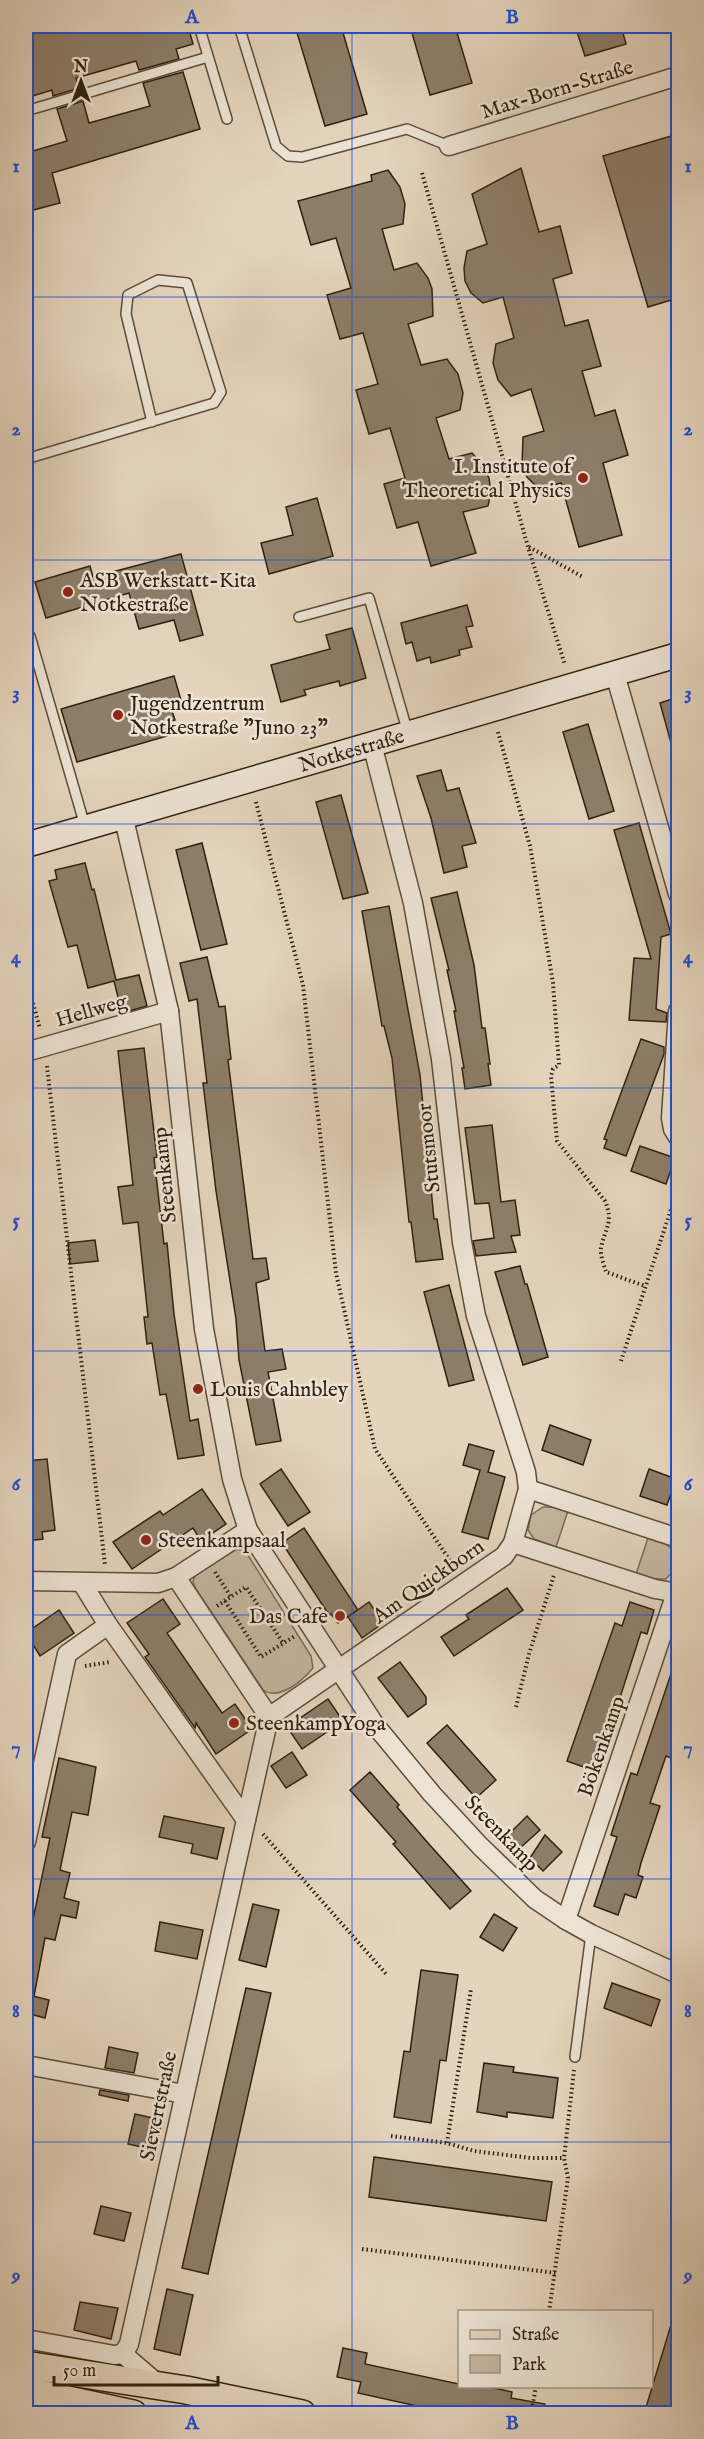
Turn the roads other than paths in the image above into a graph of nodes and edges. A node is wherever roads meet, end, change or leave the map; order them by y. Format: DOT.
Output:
graph roads {
  1 [pos="199,26"];
  2 [pos="239,26"];
  3 [pos="208,57"];
  4 [pos="678,76"];
  5 [pos="26,111"];
  6 [pos="226,119"];
  7 [pos="449,146"];
  8 [pos="152,422"];
  9 [pos="26,459"];
  10 [pos="299,617"];
  11 [pos="30,636"];
  12 [pos="678,655"];
  13 [pos="615,675"];
  14 [pos="408,734"];
  15 [pos="372,744"];
  16 [pos="123,815"];
  17 [pos="85,827"];
  18 [pos="26,844"];
  19 [pos="678,894"];
  20 [pos="169,1011"];
  21 [pos="678,1011"];
  22 [pos="26,1052"];
  23 [pos="678,1137"];
  24 [pos="528,1489"];
  25 [pos="248,1530"];
  26 [pos="678,1538"];
  27 [pos="513,1543"];
  28 [pos="176,1577"];
  29 [pos="26,1581"];
  30 [pos="82,1583"];
  31 [pos="678,1591"];
  32 [pos="108,1625"];
  33 [pos="339,1670"];
  34 [pos="270,1717"];
  35 [pos="246,1820"];
  36 [pos="26,1842"];
  37 [pos="566,1920"];
  38 [pos="591,1935"];
  39 [pos="678,1974"];
  40 [pos="575,2057"];
  41 [pos="26,2065"];
  42 [pos="184,2094"];
  43 [pos="26,2339"];
  44 [pos="123,2354"];
  45 [pos="26,2365"];
  46 [pos="159,2385"];
  47 [pos="26,2391"];
  48 [pos="132,2414"];
  49 [pos="302,2414"];
  1 -- 3 [label="lane"];
  2 -- 7 [label="lane"];
  3 -- 5 [label="lane"];
  3 -- 6 [label="lane"];
  4 -- 7 [label="street, Max-Born-Straße"];
  8 -- 8 [label="lane"];
  8 -- 9 [label="lane"];
  10 -- 14 [label="lane"];
  11 -- 17 [label="lane"];
  12 -- 13 [label="street, Notkestraße"];
  13 -- 14 [label="street, Notkestraße"];
  13 -- 19 [label="street"];
  14 -- 15 [label="street, Notkestraße"];
  15 -- 16 [label="street, Notkestraße"];
  15 -- 24 [label="street, Stutsmoor"];
  16 -- 17 [label="street, Notkestraße"];
  16 -- 20 [label="street, Steenkamp"];
  17 -- 18 [label="street, Notkestraße"];
  20 -- 22 [label="street, Hellweg"];
  20 -- 25 [label="street, Steenkamp"];
  21 -- 23 [label="street"];
  24 -- 26 [label="street"];
  24 -- 27 [label="street, Stutsmoor"];
  25 -- 28 [label="street"];
  25 -- 33 [label="street, Steenkamp"];
  27 -- 31 [label="street, Am Quickborn"];
  27 -- 33 [label="street, Am Quickborn"];
  28 -- 30 [label="street"];
  28 -- 34 [label="street"];
  29 -- 30 [label="street"];
  30 -- 32 [label="street"];
  31 -- 37 [label="street, Bökenkamp"];
  32 -- 35 [label="street"];
  32 -- 36 [label="street"];
  33 -- 34 [label="street"];
  33 -- 37 [label="street, Steenkamp"];
  34 -- 35 [label="street, Sievertstraße"];
  35 -- 42 [label="street, Sievertstraße"];
  37 -- 38 [label="street, Steenkamp"];
  38 -- 39 [label="street, Steenkamp"];
  38 -- 40 [label="lane"];
  41 -- 42 [label="street"];
  42 -- 44 [label="street, Sievertstraße"];
  43 -- 44 [label="street"];
  44 -- 46 [label="street"];
  45 -- 46 [label="main road"];
  46 -- 49 [label="main road"];
  47 -- 48 [label="main road"];
}
